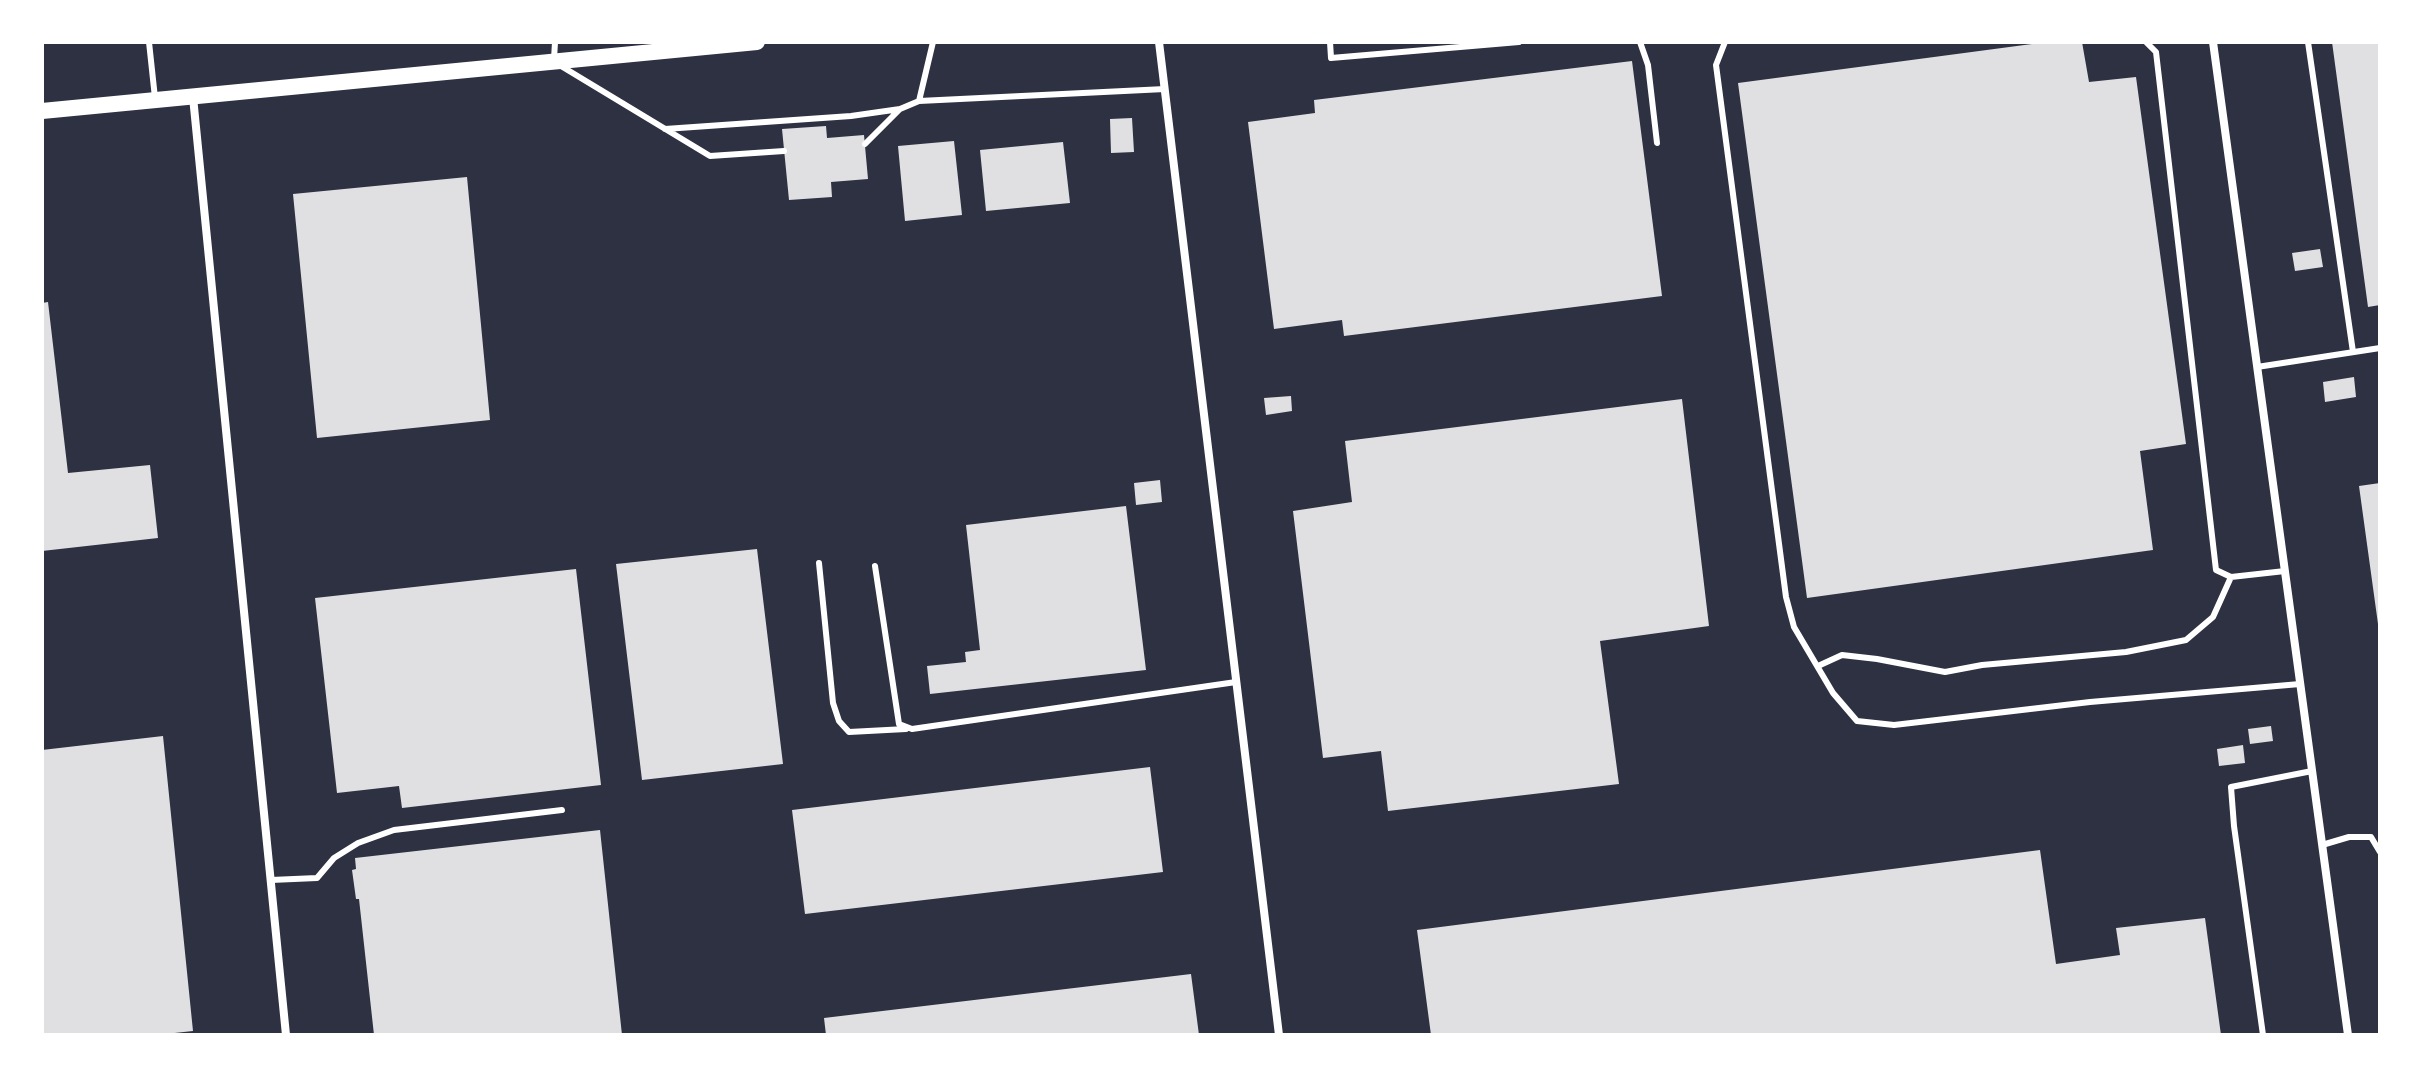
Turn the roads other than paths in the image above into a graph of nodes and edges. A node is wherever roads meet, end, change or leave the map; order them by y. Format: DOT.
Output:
graph roads {
  1 [pos="149,42"];
  2 [pos="555,42"];
  3 [pos="757,42"];
  4 [pos="933,42"];
  5 [pos="1159,42"];
  6 [pos="1330,42"];
  7 [pos="1519,42"];
  8 [pos="1640,42"];
  9 [pos="1725,42"];
  10 [pos="2146,42"];
  11 [pos="2213,42"];
  12 [pos="2308,42"];
  13 [pos="554,62"];
  14 [pos="1165,89"];
  15 [pos="193,96"];
  16 [pos="155,100"];
  17 [pos="919,101"];
  18 [pos="900,109"];
  19 [pos="42,111"];
  20 [pos="665,129"];
  21 [pos="1657,143"];
  22 [pos="865,144"];
  23 [pos="784,151"];
  24 [pos="2380,348"];
  25 [pos="2353,352"];
  26 [pos="2257,367"];
  27 [pos="819,563"];
  28 [pos="875,566"];
  29 [pos="2285,571"];
  30 [pos="2231,577"];
  31 [pos="1818,666"];
  32 [pos="1236,682"];
  33 [pos="2300,684"];
  34 [pos="912,729"];
  35 [pos="2312,771"];
  36 [pos="562,810"];
  37 [pos="2322,845"];
  38 [pos="2380,852"];
  39 [pos="271,880"];
  40 [pos="286,1035"];
  41 [pos="1279,1035"];
  42 [pos="2263,1035"];
  43 [pos="2348,1035"];
  1 -- 16 [label="lane"];
  2 -- 13 [label="lane"];
  3 -- 13 [label="main road"];
  4 -- 17 [label="lane"];
  5 -- 14 [label="street"];
  6 -- 7 [label="lane"];
  8 -- 21 [label="lane"];
  9 -- 31 [label="lane"];
  10 -- 30 [label="lane"];
  11 -- 26 [label="street"];
  12 -- 25 [label="lane"];
  13 -- 15 [label="main road"];
  13 -- 20 [label="lane"];
  14 -- 17 [label="lane"];
  14 -- 32 [label="street"];
  15 -- 16 [label="main road"];
  15 -- 39 [label="street"];
  16 -- 19 [label="main road"];
  17 -- 18 [label="lane"];
  18 -- 20 [label="lane"];
  18 -- 22 [label="lane"];
  20 -- 23 [label="lane"];
  24 -- 25 [label="lane"];
  25 -- 26 [label="lane"];
  26 -- 29 [label="street"];
  27 -- 34 [label="lane"];
  28 -- 34 [label="lane"];
  29 -- 30 [label="lane"];
  29 -- 33 [label="street"];
  30 -- 31 [label="lane"];
  31 -- 33 [label="lane"];
  32 -- 34 [label="lane"];
  32 -- 41 [label="street"];
  33 -- 35 [label="street"];
  35 -- 37 [label="street"];
  35 -- 42 [label="lane"];
  36 -- 39 [label="lane"];
  37 -- 38 [label="lane"];
  37 -- 43 [label="street"];
  39 -- 40 [label="street"];
}
